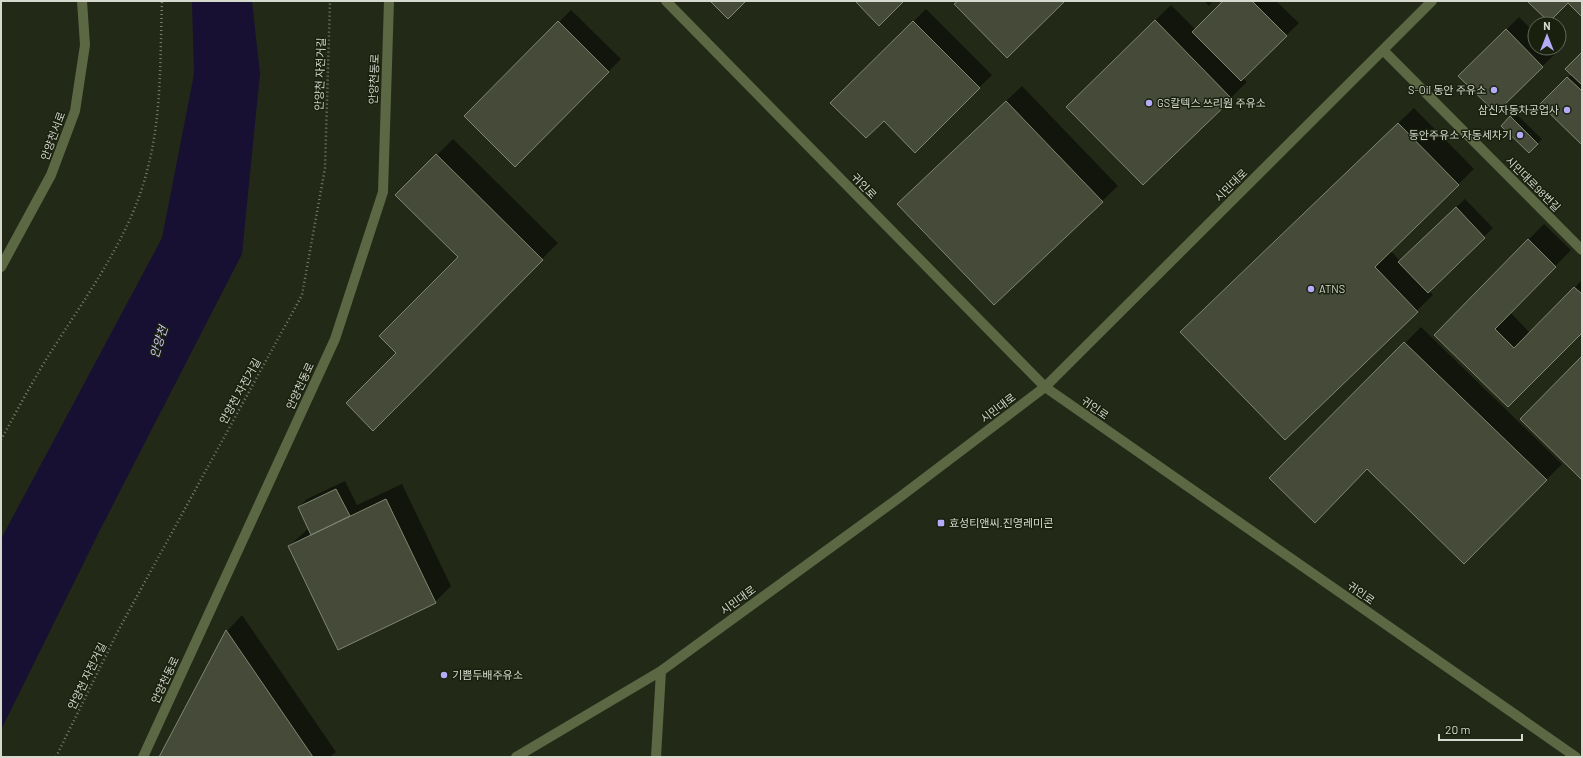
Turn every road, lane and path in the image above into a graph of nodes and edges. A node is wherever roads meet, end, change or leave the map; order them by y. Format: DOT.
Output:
graph roads {
  1 [pos="82,1"];
  2 [pos="162,1"];
  3 [pos="330,1"];
  4 [pos="389,1"];
  5 [pos="666,1"];
  6 [pos="1432,1"];
  7 [pos="1383,50"];
  8 [pos="1582,250"];
  9 [pos="1,267"];
  10 [pos="1045,387"];
  11 [pos="1,440"];
  12 [pos="660,671"];
  13 [pos="56,757"];
  14 [pos="143,757"];
  15 [pos="516,757"];
  16 [pos="656,757"];
  17 [pos="1576,757"];
  1 -- 9 [label="street, 안양천서로"];
  2 -- 11 [label="path"];
  3 -- 13 [label="path, 안양천 자전거길"];
  4 -- 14 [label="street, 안양천동로"];
  5 -- 10 [label="street, 귀인로"];
  6 -- 7 [label="street, 시민대로"];
  7 -- 8 [label="street, 시민대로98번길"];
  7 -- 10 [label="street, 시민대로"];
  10 -- 12 [label="street, 시민대로"];
  10 -- 17 [label="street, 귀인로"];
  12 -- 15 [label="street, 시민대로"];
  12 -- 16 [label="street"];
}
